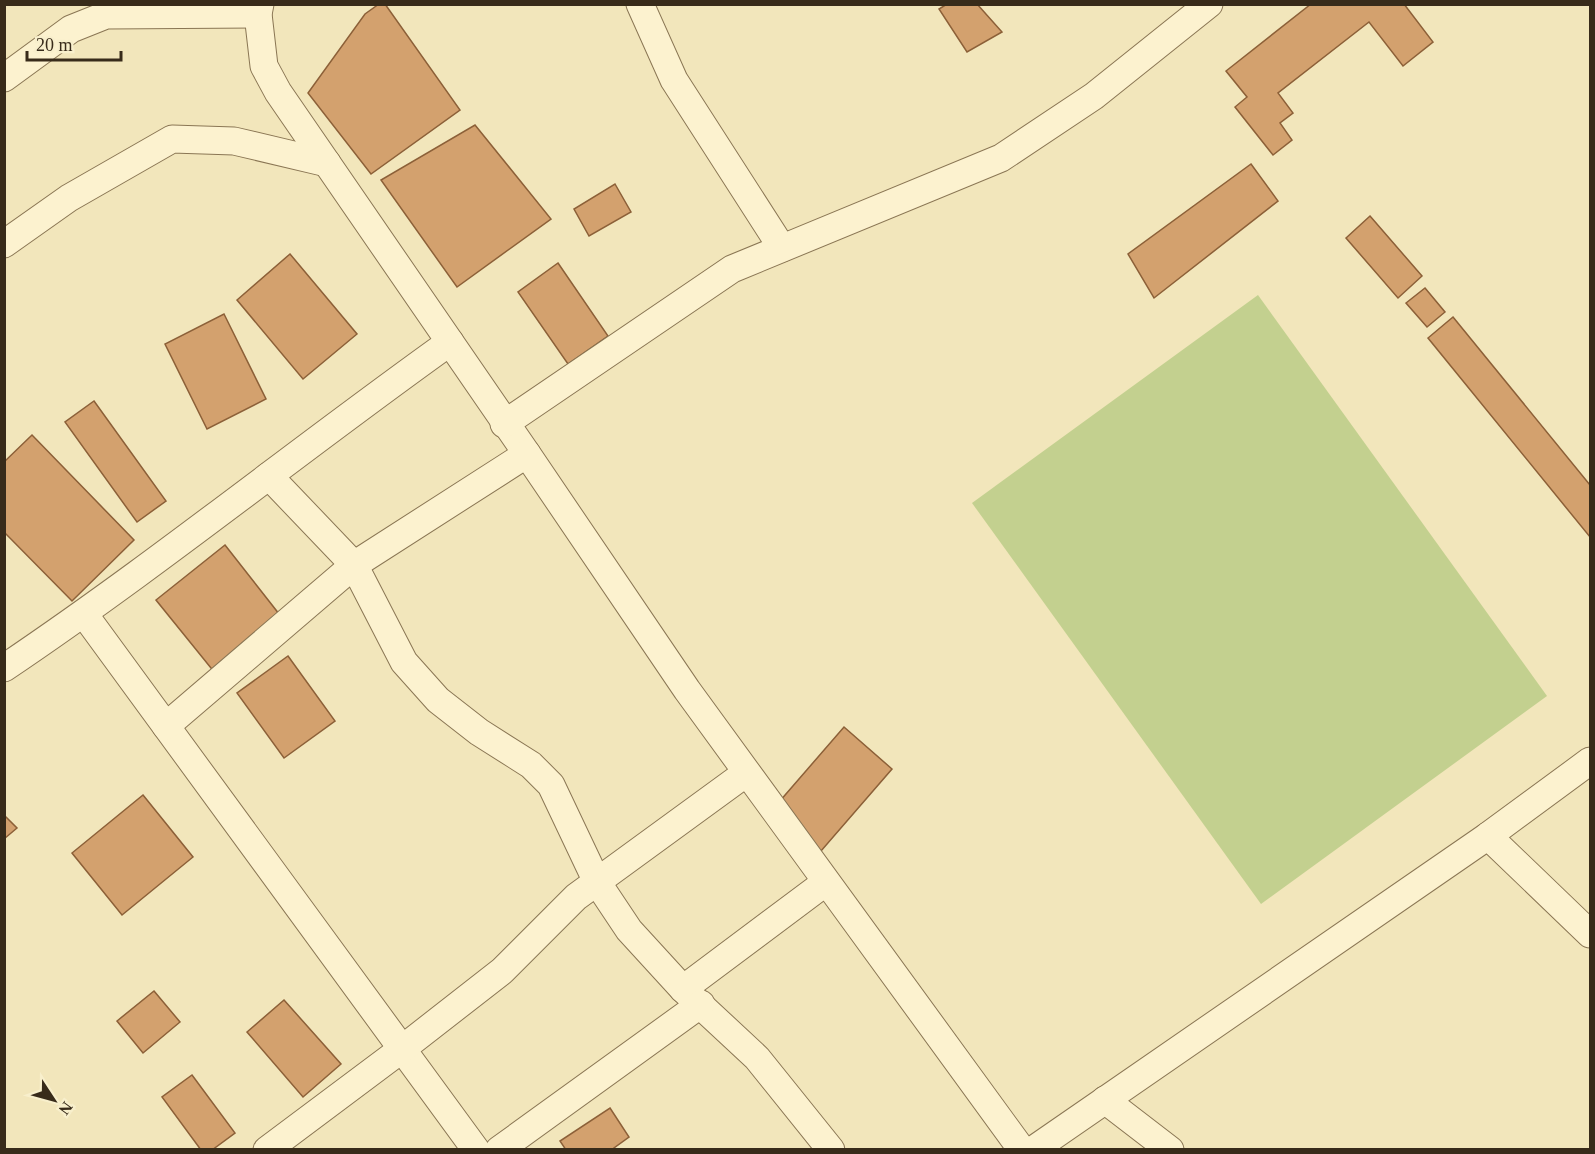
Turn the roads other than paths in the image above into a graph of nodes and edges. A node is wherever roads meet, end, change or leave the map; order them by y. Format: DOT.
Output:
graph roads {
  1 [pos="640,4"];
  2 [pos="1209,4"];
  3 [pos="259,9"];
  4 [pos="4,78"];
  5 [pos="327,163"];
  6 [pos="4,244"];
  7 [pos="782,248"];
  8 [pos="450,342"];
  9 [pos="504,424"];
  10 [pos="527,454"];
  11 [pos="269,476"];
  12 [pos="354,565"];
  13 [pos="84,614"];
  14 [pos="4,668"];
  15 [pos="166,726"];
  16 [pos="1590,761"];
  17 [pos="747,773"];
  18 [pos="1488,836"];
  19 [pos="597,882"];
  20 [pos="826,882"];
  21 [pos="1590,934"];
  22 [pos="692,996"];
  23 [pos="402,1049"];
  24 [pos="1105,1100"];
  25 [pos="267,1149"];
  26 [pos="476,1149"];
  27 [pos="499,1149"];
  28 [pos="831,1149"];
  29 [pos="1022,1149"];
  30 [pos="1033,1149"];
  31 [pos="1170,1149"];
  1 -- 7 [label="street"];
  2 -- 7 [label="street"];
  3 -- 4 [label="street"];
  3 -- 5 [label="street"];
  5 -- 6 [label="street"];
  5 -- 8 [label="street"];
  7 -- 9 [label="street"];
  8 -- 9 [label="street"];
  8 -- 11 [label="street"];
  9 -- 10 [label="street"];
  10 -- 12 [label="street"];
  10 -- 17 [label="street"];
  11 -- 12 [label="street"];
  11 -- 13 [label="street"];
  12 -- 15 [label="street"];
  12 -- 19 [label="street"];
  13 -- 14 [label="street"];
  13 -- 15 [label="street"];
  15 -- 23 [label="street"];
  16 -- 18 [label="street"];
  17 -- 19 [label="street"];
  17 -- 20 [label="street"];
  18 -- 21 [label="street"];
  18 -- 24 [label="street"];
  19 -- 22 [label="street"];
  19 -- 23 [label="street"];
  20 -- 22 [label="street"];
  20 -- 29 [label="street"];
  22 -- 27 [label="street"];
  22 -- 28 [label="street"];
  23 -- 25 [label="street"];
  23 -- 26 [label="street"];
  24 -- 30 [label="street"];
  24 -- 31 [label="street"];
}
